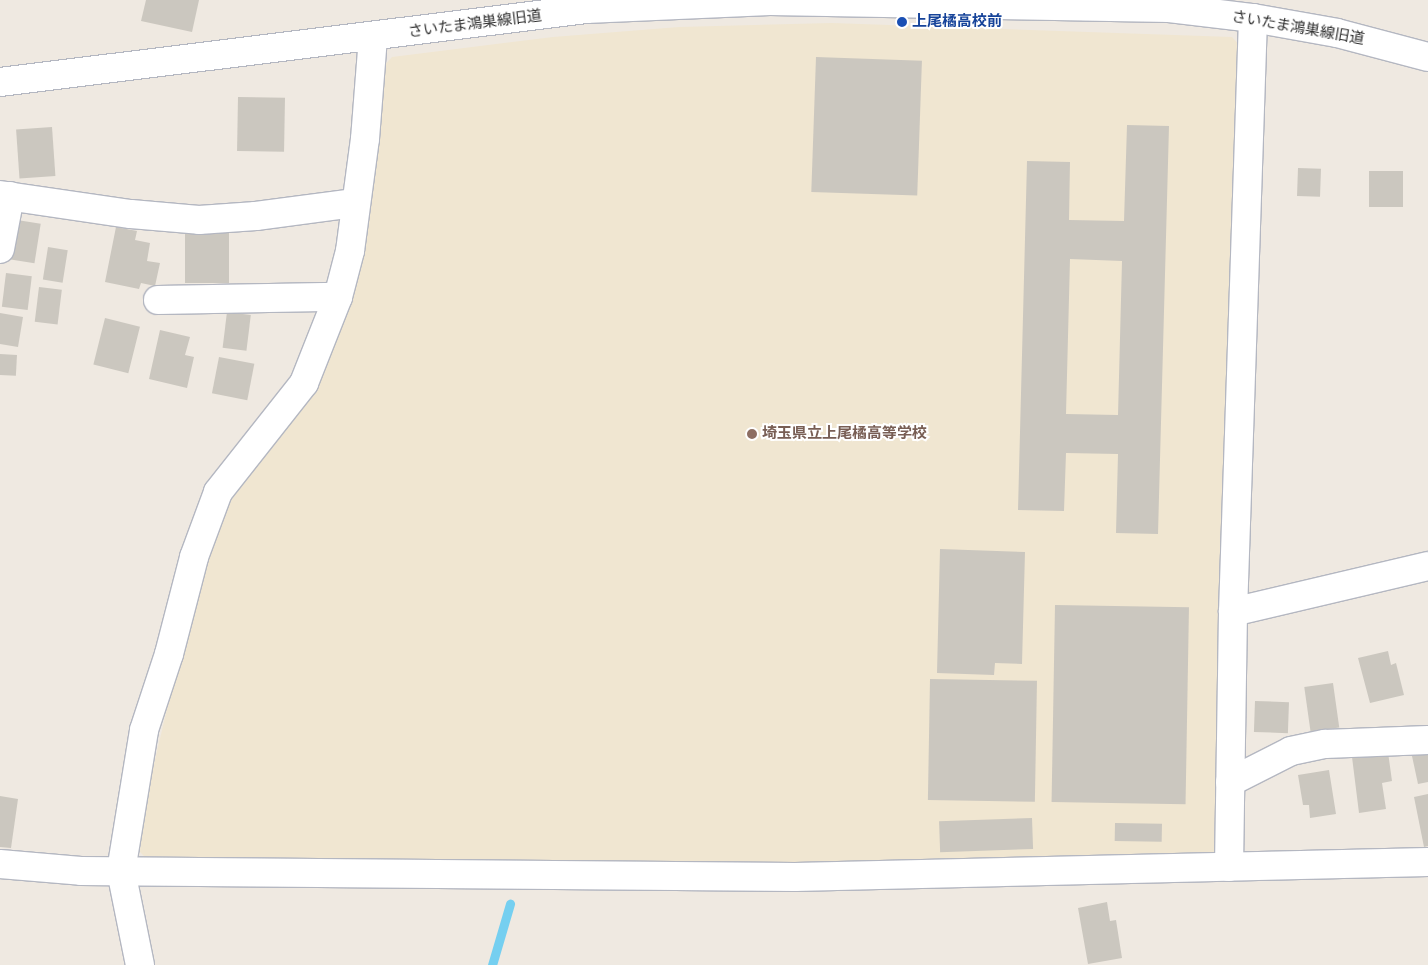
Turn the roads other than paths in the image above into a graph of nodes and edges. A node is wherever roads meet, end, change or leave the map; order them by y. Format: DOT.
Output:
graph roads {
  1 [pos="770,1"];
  2 [pos="1171,4"];
  3 [pos="1253,18"];
  4 [pos="373,37"];
  5 [pos="1428,57"];
  6 [pos="0,82"];
  7 [pos="5,196"];
  8 [pos="355,204"];
  9 [pos="0,249"];
  10 [pos="338,297"];
  11 [pos="158,300"];
  12 [pos="1428,566"];
  13 [pos="1233,612"];
  14 [pos="1428,740"];
  15 [pos="1230,782"];
  16 [pos="1428,862"];
  17 [pos="0,864"];
  18 [pos="1229,867"];
  19 [pos="121,872"];
  20 [pos="140,965"];
  1 -- 2 [label="street, さいたま鴻巣線旧道"];
  1 -- 4 [label="street, さいたま鴻巣線旧道"];
  2 -- 3 [label="street, さいたま鴻巣線旧道"];
  3 -- 5 [label="street, さいたま鴻巣線旧道"];
  3 -- 13 [label="street"];
  4 -- 6 [label="street, さいたま鴻巣線旧道"];
  4 -- 8 [label="street"];
  7 -- 8 [label="street"];
  7 -- 9 [label="street"];
  8 -- 10 [label="street"];
  10 -- 11 [label="street"];
  10 -- 19 [label="street"];
  12 -- 13 [label="street"];
  13 -- 15 [label="street"];
  14 -- 15 [label="street"];
  15 -- 18 [label="street"];
  16 -- 18 [label="street"];
  17 -- 19 [label="street"];
  18 -- 19 [label="street"];
  19 -- 20 [label="street"];
}
